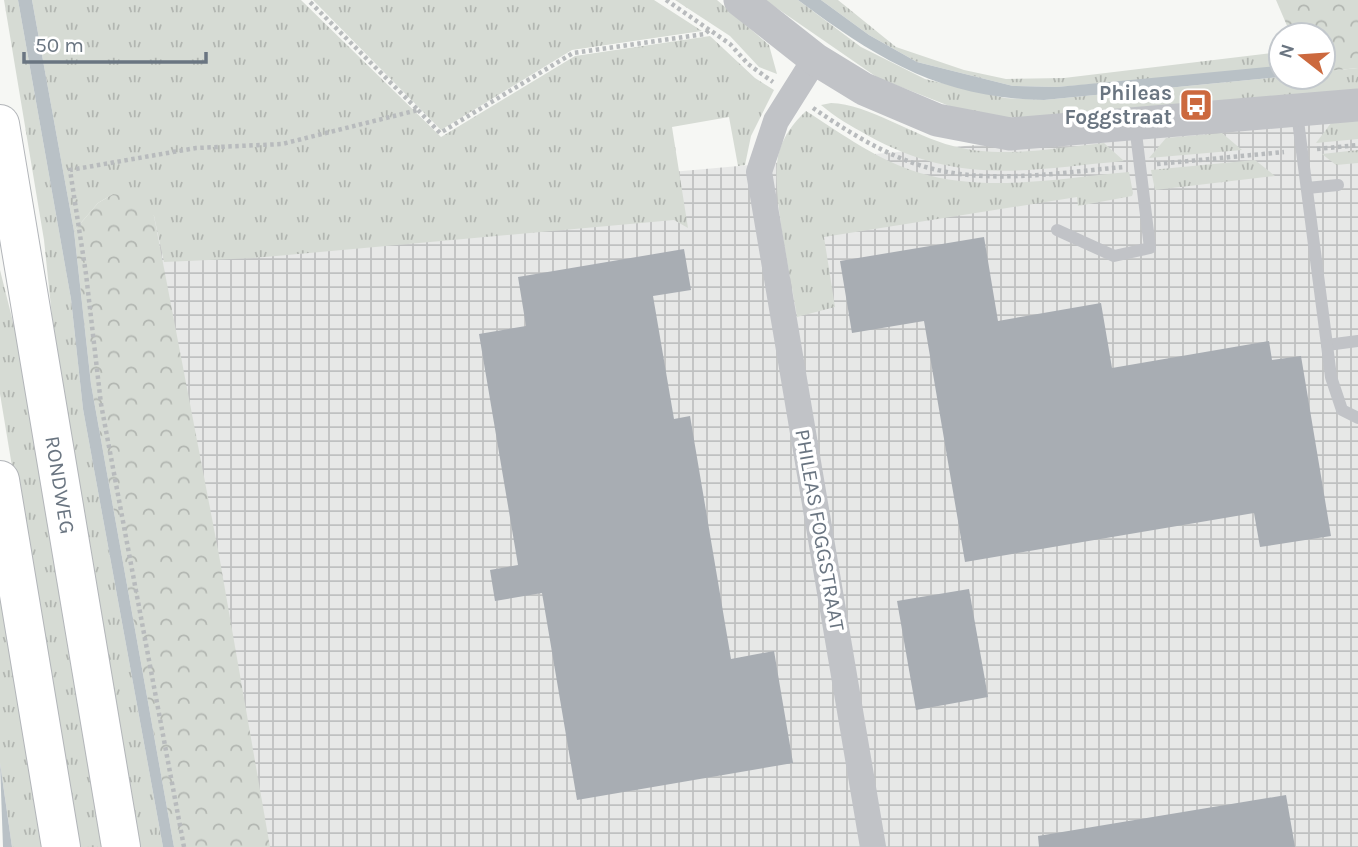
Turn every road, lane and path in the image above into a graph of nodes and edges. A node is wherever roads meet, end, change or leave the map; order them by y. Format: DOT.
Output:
graph roads {
  1 [pos="308,0"];
  2 [pos="666,0"];
  3 [pos="740,0"];
  4 [pos="710,29"];
  5 [pos="814,59"];
  6 [pos="792,94"];
  7 [pos="1358,105"];
  8 [pos="418,110"];
  9 [pos="1297,110"];
  10 [pos="0,124"];
  11 [pos="1135,125"];
  12 [pos="1338,184"];
  13 [pos="1307,188"];
  14 [pos="1056,230"];
  15 [pos="1358,341"];
  16 [pos="1327,345"];
  17 [pos="1358,418"];
  18 [pos="0,480"];
  19 [pos="61,847"];
  20 [pos="121,847"];
  21 [pos="184,847"];
  22 [pos="873,847"];
  1 -- 8 [label="path"];
  2 -- 4 [label="path"];
  3 -- 5 [label="street"];
  4 -- 6 [label="path"];
  4 -- 8 [label="path"];
  5 -- 6 [label="street, PHILEAS FOGGSTRAAT"];
  5 -- 11 [label="street"];
  6 -- 22 [label="street, PHILEAS FOGGSTRAAT"];
  7 -- 9 [label="street"];
  8 -- 21 [label="path"];
  9 -- 11 [label="street"];
  9 -- 13 [label="lane"];
  10 -- 20 [label="main road, RONDWEG"];
  11 -- 14 [label="lane"];
  12 -- 13 [label="lane"];
  13 -- 16 [label="lane"];
  15 -- 16 [label="lane"];
  16 -- 17 [label="lane"];
  18 -- 19 [label="main road"];
}
